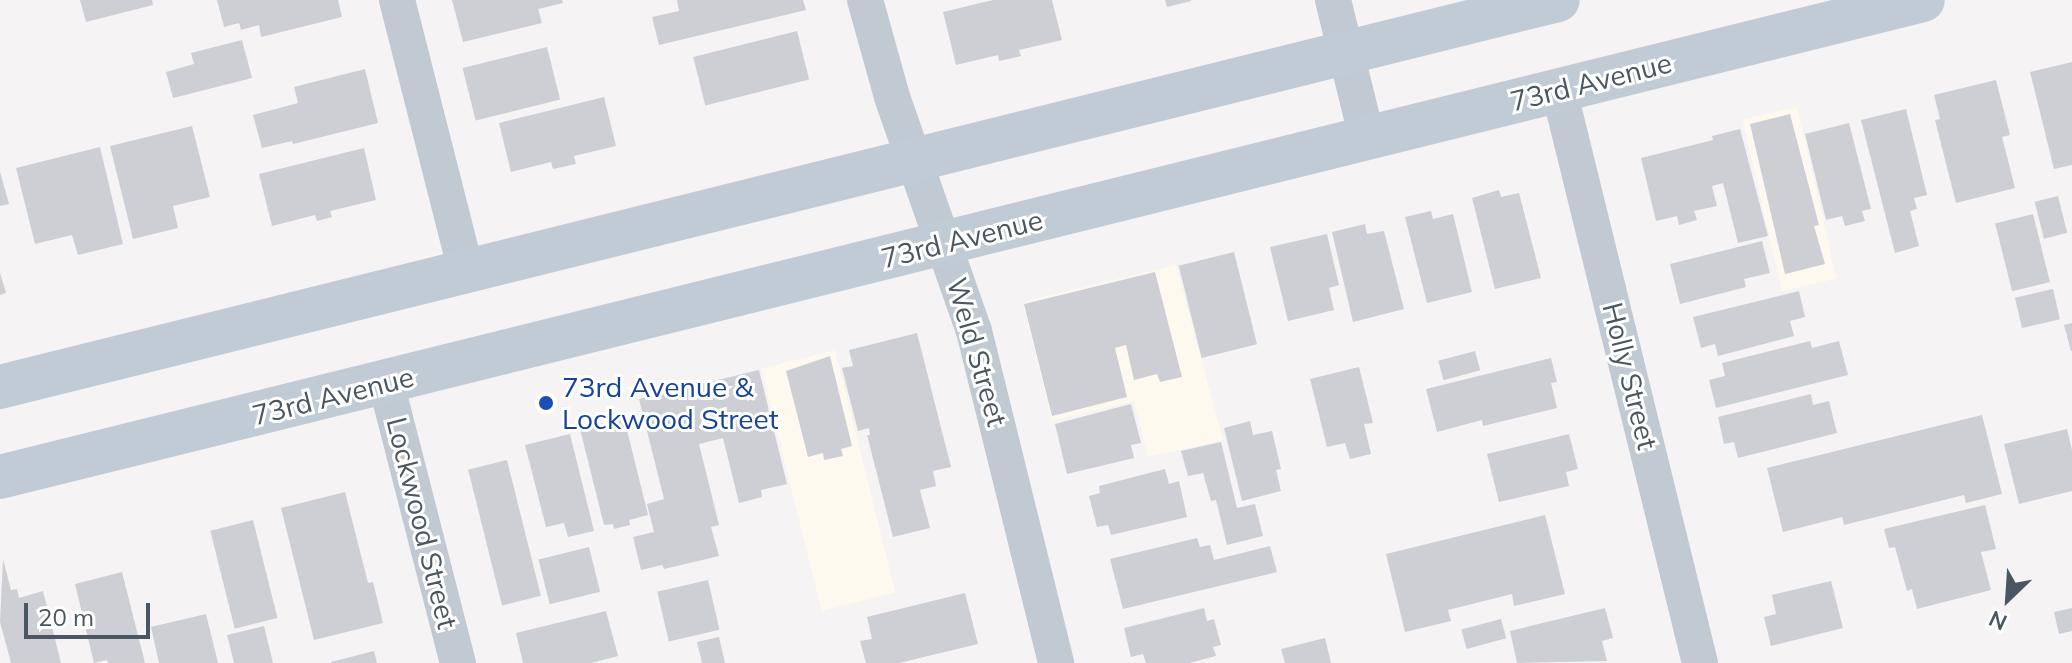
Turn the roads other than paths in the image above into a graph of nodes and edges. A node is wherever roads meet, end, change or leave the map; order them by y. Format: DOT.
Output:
graph roads {
  1 [pos="397,0"];
  2 [pos="865,0"];
  3 [pos="1333,0"];
  4 [pos="1558,0"];
  5 [pos="1923,0"];
  6 [pos="1348,52"];
  7 [pos="1559,90"];
  8 [pos="1367,138"];
  9 [pos="914,160"];
  10 [pos="944,243"];
  11 [pos="466,271"];
  12 [pos="386,383"];
  13 [pos="0,387"];
  14 [pos="0,477"];
  15 [pos="458,663"];
  16 [pos="1056,663"];
  17 [pos="1700,663"];
  1 -- 11 [label="street"];
  2 -- 9 [label="street, Weld Street"];
  3 -- 6 [label="street"];
  4 -- 6 [label="main road"];
  5 -- 7 [label="main road, 73rd Avenue"];
  6 -- 8 [label="street"];
  6 -- 9 [label="main road"];
  7 -- 8 [label="main road, 73rd Avenue"];
  7 -- 17 [label="street, Holly Street"];
  8 -- 10 [label="main road, 73rd Avenue"];
  9 -- 10 [label="street, Weld Street"];
  9 -- 11 [label="main road"];
  10 -- 12 [label="main road, 73rd Avenue"];
  10 -- 16 [label="street, Weld Street"];
  11 -- 13 [label="main road"];
  12 -- 14 [label="main road, 73rd Avenue"];
  12 -- 15 [label="street, Lockwood Street"];
}
